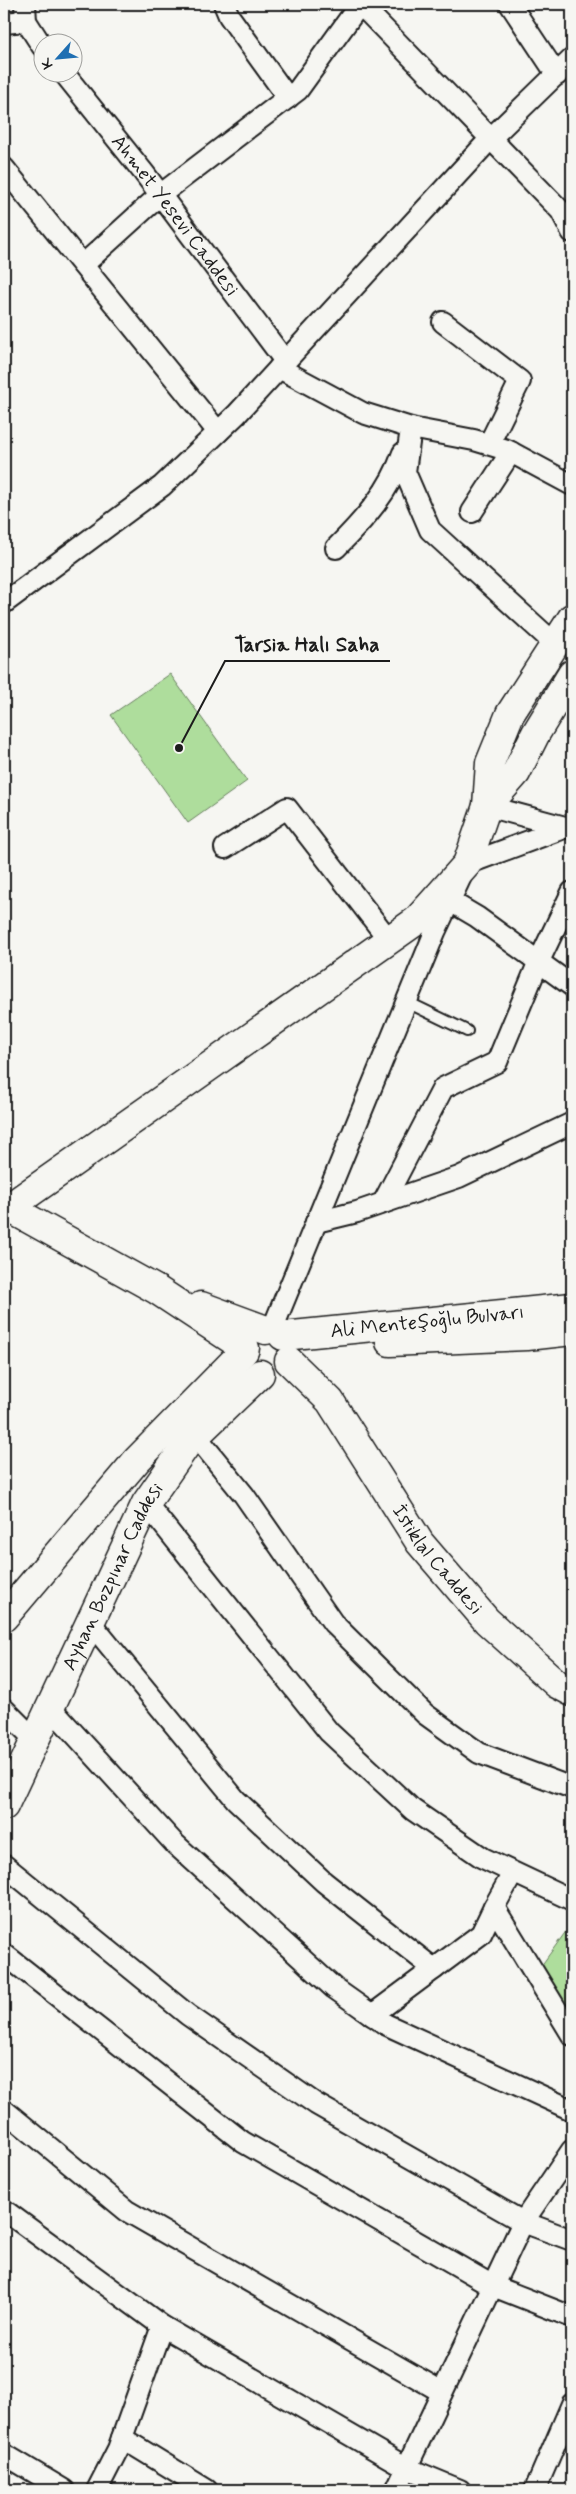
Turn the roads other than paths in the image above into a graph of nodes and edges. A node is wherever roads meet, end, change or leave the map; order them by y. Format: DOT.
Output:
graph roads {
  1 [pos="224,4"];
  2 [pos="360,4"];
  3 [pos="510,4"];
  4 [pos="25,12"];
  5 [pos="4,23"];
  6 [pos="35,32"];
  7 [pos="572,60"];
  8 [pos="557,75"];
  9 [pos="70,82"];
  10 [pos="288,98"];
  11 [pos="491,138"];
  12 [pos="4,168"];
  13 [pos="160,195"];
  14 [pos="572,232"];
  15 [pos="83,265"];
  16 [pos="443,322"];
  17 [pos="282,365"];
  18 [pos="411,428"];
  19 [pos="218,432"];
  20 [pos="489,444"];
  21 [pos="511,452"];
  22 [pos="572,485"];
  23 [pos="472,512"];
  24 [pos="336,548"];
  25 [pos="4,603"];
  26 [pos="572,618"];
  27 [pos="555,644"];
  28 [pos="572,674"];
  29 [pos="487,806"];
  30 [pos="568,826"];
  31 [pos="225,848"];
  32 [pos="467,864"];
  33 [pos="572,892"];
  34 [pos="450,900"];
  35 [pos="389,940"];
  36 [pos="539,961"];
  37 [pos="572,986"];
  38 [pos="407,1002"];
  39 [pos="467,1031"];
  40 [pos="572,1123"];
  41 [pos="383,1204"];
  42 [pos="6,1209"];
  43 [pos="316,1222"];
  44 [pos="157,1290"];
  45 [pos="572,1307"];
  46 [pos="572,1331"];
  47 [pos="280,1341"];
  48 [pos="245,1349"];
  49 [pos="260,1374"];
  50 [pos="196,1436"];
  51 [pos="145,1451"];
  52 [pos="146,1503"];
  53 [pos="4,1617"];
  54 [pos="90,1622"];
  55 [pos="572,1692"];
  56 [pos="50,1707"];
  57 [pos="4,1709"];
  58 [pos="35,1740"];
  59 [pos="572,1788"];
  60 [pos="4,1806"];
  61 [pos="4,1865"];
  62 [pos="514,1873"];
  63 [pos="572,1900"];
  64 [pos="494,1908"];
  65 [pos="4,1954"];
  66 [pos="434,1968"];
  67 [pos="372,2015"];
  68 [pos="572,2035"];
  69 [pos="4,2110"];
  70 [pos="572,2110"];
  71 [pos="572,2150"];
  72 [pos="4,2210"];
  73 [pos="523,2222"];
  74 [pos="572,2240"];
  75 [pos="493,2286"];
  76 [pos="572,2317"];
  77 [pos="162,2326"];
  78 [pos="442,2392"];
  79 [pos="572,2404"];
  80 [pos="122,2438"];
  81 [pos="4,2454"];
  82 [pos="406,2468"];
  83 [pos="64,2490"];
  84 [pos="97,2490"];
  85 [pos="207,2490"];
  86 [pos="396,2490"];
  87 [pos="460,2490"];
  88 [pos="535,2490"];
  1 -- 10 [label="street"];
  2 -- 10 [label="street"];
  2 -- 11 [label="street"];
  3 -- 8 [label="street"];
  4 -- 5 [label="street"];
  4 -- 6 [label="street"];
  7 -- 8 [label="street"];
  8 -- 11 [label="street"];
  9 -- 13 [label="street, Ahmet Yesevi Caddesi"];
  10 -- 13 [label="street"];
  11 -- 14 [label="street"];
  11 -- 17 [label="street"];
  12 -- 15 [label="street"];
  13 -- 15 [label="street"];
  13 -- 17 [label="street, Ahmet Yesevi Caddesi"];
  15 -- 19 [label="street"];
  16 -- 20 [label="street"];
  17 -- 18 [label="street"];
  17 -- 19 [label="street"];
  18 -- 20 [label="street"];
  18 -- 24 [label="street"];
  18 -- 27 [label="street"];
  19 -- 25 [label="street"];
  20 -- 21 [label="street"];
  21 -- 22 [label="street"];
  21 -- 23 [label="street"];
  26 -- 27 [label="street"];
  27 -- 29 [label="street"];
  28 -- 29 [label="street"];
  29 -- 30 [label="street"];
  29 -- 32 [label="street"];
  30 -- 32 [label="street"];
  31 -- 35 [label="street"];
  32 -- 34 [label="street"];
  32 -- 35 [label="street"];
  33 -- 36 [label="street"];
  34 -- 36 [label="street"];
  34 -- 38 [label="street"];
  35 -- 42 [label="street"];
  36 -- 37 [label="street"];
  36 -- 41 [label="street"];
  38 -- 39 [label="lane"];
  38 -- 43 [label="street"];
  40 -- 41 [label="street"];
  41 -- 43 [label="street"];
  42 -- 44 [label="street"];
  43 -- 47 [label="street"];
  44 -- 47 [label="street"];
  44 -- 48 [label="street"];
  45 -- 47 [label="street, Ali Menteşoğlu Bulvarı"];
  46 -- 47 [label="street, Ali Menteşoğlu Bulvarı"];
  47 -- 48 [label="street"];
  47 -- 49 [label="street"];
  47 -- 55 [label="street, İstiklal Caddesi"];
  48 -- 49 [label="street"];
  48 -- 51 [label="street"];
  49 -- 50 [label="street, Ayhan Bozpınar Caddesi"];
  50 -- 52 [label="street, Ayhan Bozpınar Caddesi"];
  50 -- 59 [label="street"];
  51 -- 52 [label="street"];
  51 -- 53 [label="street"];
  52 -- 54 [label="street, Ayhan Bozpınar Caddesi"];
  52 -- 62 [label="street"];
  54 -- 56 [label="street, Ayhan Bozpınar Caddesi"];
  54 -- 66 [label="street"];
  56 -- 58 [label="street, Ayhan Bozpınar Caddesi"];
  56 -- 67 [label="street"];
  57 -- 58 [label="street"];
  58 -- 60 [label="street, Ayhan Bozpınar Caddesi"];
  61 -- 73 [label="street"];
  62 -- 63 [label="street"];
  62 -- 64 [label="street"];
  64 -- 66 [label="street"];
  64 -- 68 [label="street"];
  65 -- 75 [label="street"];
  66 -- 67 [label="street"];
  67 -- 70 [label="street"];
  69 -- 78 [label="street"];
  71 -- 73 [label="street"];
  72 -- 77 [label="street"];
  73 -- 74 [label="street"];
  73 -- 75 [label="street"];
  75 -- 76 [label="street"];
  75 -- 78 [label="street"];
  77 -- 80 [label="street"];
  77 -- 82 [label="street"];
  78 -- 82 [label="street"];
  79 -- 88 [label="street"];
  80 -- 84 [label="street"];
  80 -- 85 [label="street"];
  81 -- 83 [label="street"];
  82 -- 86 [label="street"];
  82 -- 87 [label="street"];
}
